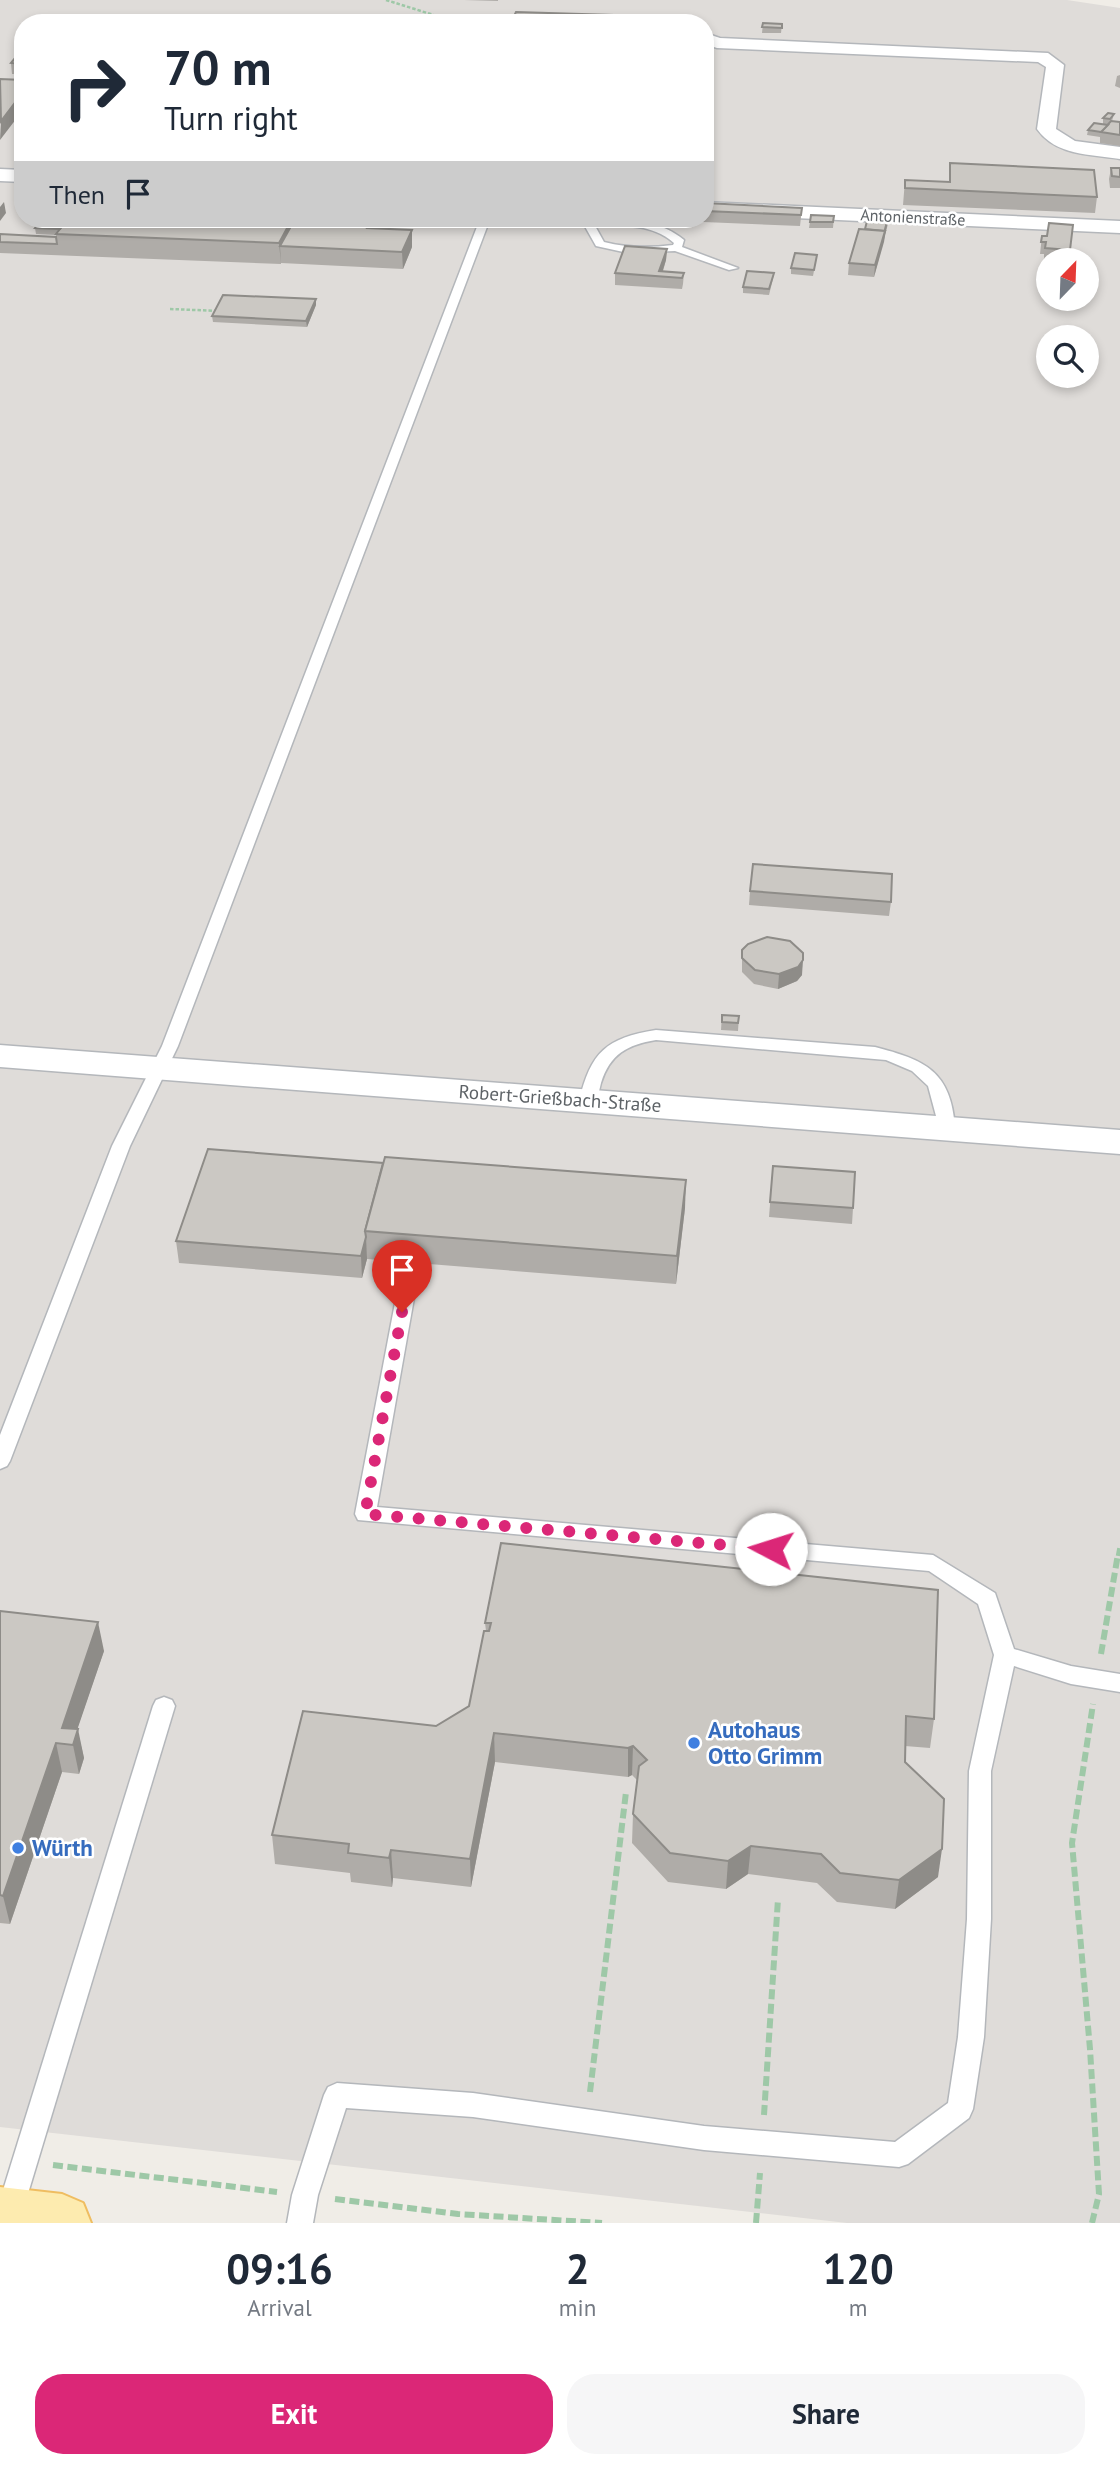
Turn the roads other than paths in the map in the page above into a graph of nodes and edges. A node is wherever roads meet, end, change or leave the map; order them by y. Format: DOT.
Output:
graph roads {
  1 [pos="714,42"];
  2 [pos="1120,153"];
  3 [pos="714,208"];
  4 [pos="1120,227"];
  5 [pos="482,228"];
  6 [pos="588,228"];
  7 [pos="648,228"];
  8 [pos="676,248"];
  9 [pos="733,268"];
  10 [pos="0,1056"];
  11 [pos="160,1068"];
  12 [pos="588,1101"];
  13 [pos="946,1127"];
  14 [pos="1120,1142"];
  15 [pos="407,1287"];
  16 [pos="0,1461"];
  17 [pos="1005,1656"];
  18 [pos="1108,1681"];
  19 [pos="164,1706"];
  20 [pos="23,2218"];
  21 [pos="300,2223"];
  1 -- 2 [label="street"];
  3 -- 4 [label="street, Antonienstraße"];
  5 -- 11 [label="lane"];
  6 -- 8 [label="lane"];
  7 -- 8 [label="lane"];
  8 -- 9 [label="lane"];
  10 -- 11 [label="street, Robert-Grießbach-Straße"];
  11 -- 12 [label="street, Robert-Grießbach-Straße"];
  11 -- 16 [label="lane"];
  12 -- 13 [label="street, Robert-Grießbach-Straße"];
  12 -- 13 [label="lane"];
  13 -- 14 [label="street, Robert-Grießbach-Straße"];
  15 -- 17 [label="lane"];
  17 -- 18 [label="lane"];
  17 -- 21 [label="lane"];
  19 -- 20 [label="lane"];
}
